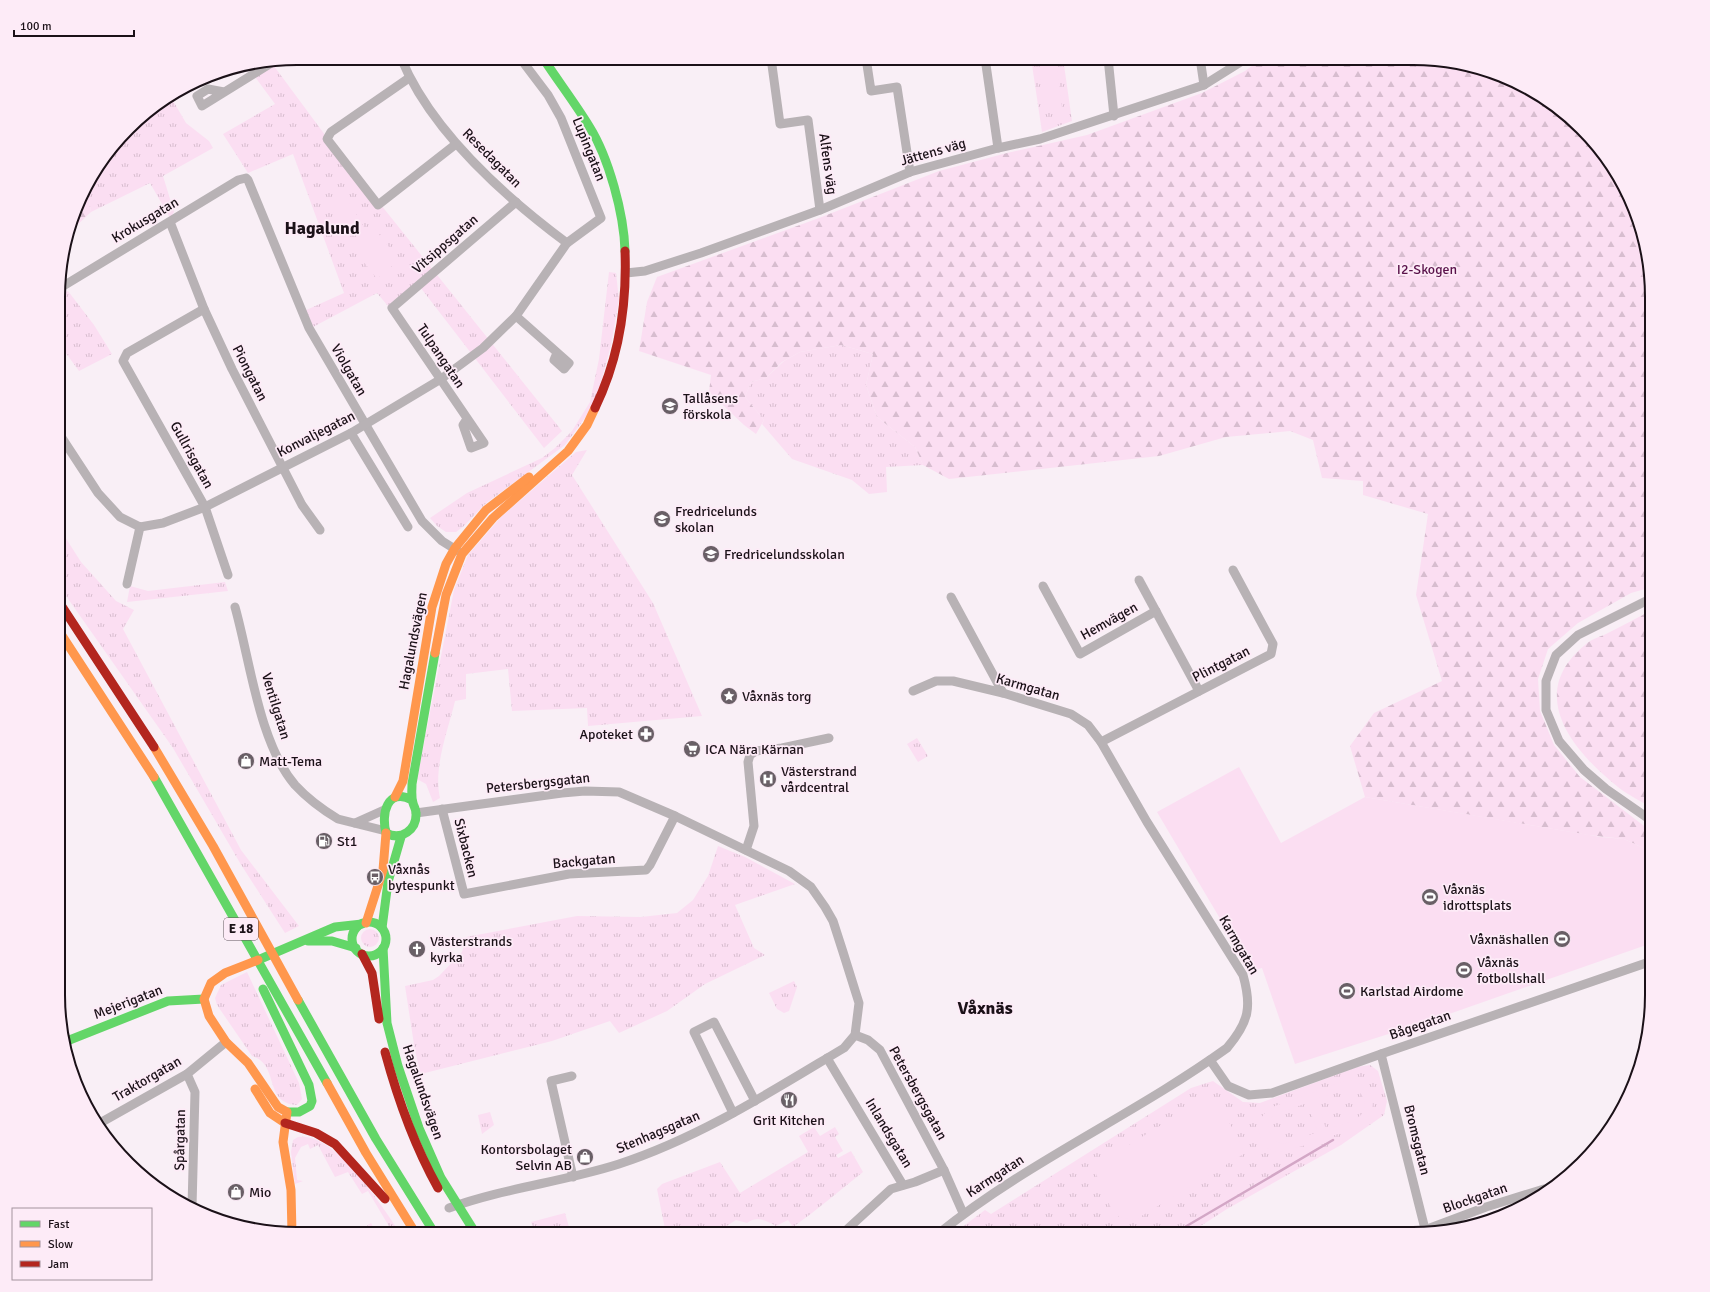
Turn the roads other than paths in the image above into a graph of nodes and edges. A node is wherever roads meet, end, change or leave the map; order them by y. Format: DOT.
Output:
graph roads {
  1 [pos="404,65"];
  2 [pos="525,65"];
  3 [pos="548,65"];
  4 [pos="772,65"];
  5 [pos="867,65"];
  6 [pos="986,65"];
  7 [pos="1109,65"];
  8 [pos="1201,65"];
  9 [pos="1235,65"];
  10 [pos="264,67"];
  11 [pos="409,78"];
  12 [pos="1204,84"];
  13 [pos="224,92"];
  14 [pos="1114,116"];
  15 [pos="456,144"];
  16 [pos="998,148"];
  17 [pos="910,172"];
  18 [pos="246,178"];
  19 [pos="516,202"];
  20 [pos="820,210"];
  21 [pos="170,222"];
  22 [pos="567,243"];
  23 [pos="626,273"];
  24 [pos="65,285"];
  25 [pos="392,308"];
  26 [pos="204,309"];
  27 [pos="516,316"];
  28 [pos="557,353"];
  29 [pos="441,379"];
  30 [pos="468,419"];
  31 [pos="364,425"];
  32 [pos="351,433"];
  33 [pos="65,443"];
  34 [pos="284,466"];
  35 [pos="205,508"];
  36 [pos="140,527"];
  37 [pos="408,527"];
  38 [pos="320,530"];
  39 [pos="459,551"];
  40 [pos="1233,570"];
  41 [pos="228,575"];
  42 [pos="1139,580"];
  43 [pos="127,584"];
  44 [pos="1043,586"];
  45 [pos="951,597"];
  46 [pos="1645,602"];
  47 [pos="235,607"];
  48 [pos="65,611"];
  49 [pos="1156,611"];
  50 [pos="65,640"];
  51 [pos="913,691"];
  52 [pos="1199,691"];
  53 [pos="1003,693"];
  54 [pos="829,738"];
  55 [pos="1101,742"];
  56 [pos="395,797"];
  57 [pos="412,800"];
  58 [pos="442,808"];
  59 [pos="384,810"];
  60 [pos="416,813"];
  61 [pos="674,816"];
  62 [pos="1645,816"];
  63 [pos="355,823"];
  64 [pos="386,832"];
  65 [pos="401,837"];
  66 [pos="746,850"];
  67 [pos="464,894"];
  68 [pos="236,920"];
  69 [pos="364,923"];
  70 [pos="382,928"];
  71 [pos="302,942"];
  72 [pos="383,948"];
  73 [pos="359,951"];
  74 [pos="1645,963"];
  75 [pos="204,999"];
  76 [pos="856,1035"];
  77 [pos="69,1040"];
  78 [pos="226,1042"];
  79 [pos="1381,1054"];
  80 [pos="238,1055"];
  81 [pos="827,1058"];
  82 [pos="1210,1060"];
  83 [pos="187,1074"];
  84 [pos="572,1076"];
  85 [pos="755,1101"];
  86 [pos="287,1112"];
  87 [pos="733,1113"];
  88 [pos="103,1122"];
  89 [pos="285,1123"];
  90 [pos="944,1170"];
  91 [pos="573,1177"];
  92 [pos="903,1185"];
  93 [pos="1537,1191"];
  94 [pos="192,1202"];
  95 [pos="454,1206"];
  96 [pos="963,1213"];
  97 [pos="1439,1226"];
  98 [pos="292,1227"];
  99 [pos="411,1227"];
  100 [pos="412,1227"];
  101 [pos="431,1227"];
  102 [pos="463,1227"];
  103 [pos="470,1227"];
  104 [pos="850,1227"];
  105 [pos="946,1227"];
  106 [pos="1424,1227"];
  1 -- 11 [label="street, Resedagatan"];
  2 -- 22 [label="street, Lupingatan"];
  3 -- 23 [label="main road, Hagalundsvägen"];
  4 -- 20 [label="street, Alfens väg"];
  5 -- 17 [label="street"];
  6 -- 16 [label="street"];
  7 -- 14 [label="street"];
  8 -- 12 [label="street"];
  9 -- 12 [label="street, Jättens väg"];
  10 -- 13 [label="street"];
  11 -- 15 [label="street, Resedagatan"];
  11 -- 15 [label="street"];
  12 -- 14 [label="street, Jättens väg"];
  14 -- 16 [label="street, Jättens väg"];
  15 -- 19 [label="street, Resedagatan"];
  16 -- 17 [label="street, Jättens väg"];
  17 -- 20 [label="street, Jättens väg"];
  18 -- 21 [label="street, Krokusgatan"];
  18 -- 31 [label="street, Violgatan"];
  19 -- 22 [label="street, Resedagatan"];
  19 -- 25 [label="street, Vitsippsgatan"];
  20 -- 23 [label="street, Jättens väg"];
  21 -- 24 [label="street, Krokusgatan"];
  21 -- 26 [label="street, Piongatan"];
  22 -- 27 [label="street, Konvaljegatan"];
  23 -- 39 [label="main road, Hagalundsvägen"];
  25 -- 29 [label="street, Tulpangatan"];
  26 -- 34 [label="street, Piongatan"];
  26 -- 35 [label="street, Gullrisgatan"];
  27 -- 28 [label="street"];
  27 -- 29 [label="street, Konvaljegatan"];
  29 -- 30 [label="street, Tulpangatan"];
  29 -- 31 [label="street, Konvaljegatan"];
  31 -- 32 [label="street, Konvaljegatan"];
  31 -- 39 [label="street, Violgatan"];
  32 -- 34 [label="street, Konvaljegatan"];
  32 -- 37 [label="street"];
  33 -- 36 [label="street"];
  34 -- 35 [label="street, Konvaljegatan"];
  34 -- 38 [label="street, Piongatan"];
  35 -- 36 [label="street, Konvaljegatan"];
  35 -- 41 [label="street, Gullrisgatan"];
  36 -- 43 [label="street"];
  39 -- 56 [label="main road, Hagalundsvägen"];
  39 -- 57 [label="main road, Hagalundsvägen"];
  40 -- 52 [label="street, Plintgatan"];
  42 -- 49 [label="street, Hemvägen"];
  44 -- 49 [label="street, Hemvägen"];
  45 -- 53 [label="street"];
  46 -- 62 [label="street"];
  47 -- 63 [label="street, Ventilgatan"];
  48 -- 101 [label="main road, E 18"];
  49 -- 52 [label="street, Hemvägen"];
  50 -- 68 [label="main road, E 18"];
  51 -- 53 [label="street, Karmgatan"];
  52 -- 55 [label="street, Plintgatan"];
  53 -- 55 [label="street, Karmgatan"];
  54 -- 66 [label="street"];
  55 -- 82 [label="street, Karmgatan"];
  56 -- 57 [label="main road"];
  56 -- 59 [label="main road"];
  57 -- 60 [label="main road"];
  58 -- 60 [label="street, Petersbergsgatan"];
  58 -- 61 [label="street, Petersbergsgatan"];
  58 -- 67 [label="street, Sixbacken"];
  59 -- 63 [label="street"];
  59 -- 64 [label="main road"];
  60 -- 65 [label="main road"];
  61 -- 66 [label="street, Petersbergsgatan"];
  61 -- 67 [label="street, Backgatan"];
  63 -- 64 [label="street, Ventilgatan"];
  64 -- 65 [label="main road"];
  64 -- 69 [label="main road"];
  65 -- 70 [label="main road"];
  66 -- 76 [label="street, Petersbergsgatan"];
  68 -- 86 [label="main road"];
  68 -- 100 [label="main road, E 18"];
  69 -- 70 [label="main road"];
  69 -- 71 [label="main road"];
  69 -- 73 [label="main road"];
  70 -- 72 [label="main road"];
  71 -- 73 [label="main road"];
  71 -- 75 [label="main road"];
  72 -- 73 [label="main road"];
  72 -- 95 [label="main road, Hagalundsvägen"];
  73 -- 95 [label="main road, Hagalundsvägen"];
  74 -- 79 [label="street, Bågegatan"];
  75 -- 77 [label="main road, Mejerigatan"];
  75 -- 78 [label="main road"];
  76 -- 81 [label="street, Stenhagsgatan"];
  76 -- 90 [label="street, Petersbergsgatan"];
  78 -- 80 [label="main road"];
  78 -- 83 [label="street, Traktorgatan"];
  79 -- 82 [label="street, Bågegatan"];
  79 -- 106 [label="street, Bromsgatan"];
  80 -- 86 [label="main road"];
  80 -- 89 [label="main road"];
  81 -- 85 [label="street, Stenhagsgatan"];
  81 -- 92 [label="street, Inlandsgatan"];
  82 -- 96 [label="street, Karmgatan"];
  83 -- 88 [label="street, Traktorgatan"];
  83 -- 94 [label="street, Spårgatan"];
  84 -- 91 [label="street"];
  85 -- 87 [label="street, Stenhagsgatan"];
  85 -- 87 [label="street"];
  86 -- 89 [label="main road"];
  87 -- 91 [label="street, Stenhagsgatan"];
  89 -- 98 [label="main road"];
  89 -- 99 [label="main road"];
  90 -- 92 [label="street, Inlandsgatan"];
  90 -- 96 [label="street, Petersbergsgatan"];
  91 -- 95 [label="street, Stenhagsgatan"];
  92 -- 104 [label="street"];
  93 -- 97 [label="street, Blockgatan"];
  95 -- 102 [label="main road, Hagalundsvägen"];
  95 -- 103 [label="main road, Hagalundsvägen"];
  96 -- 105 [label="street, Karmgatan"];
}
